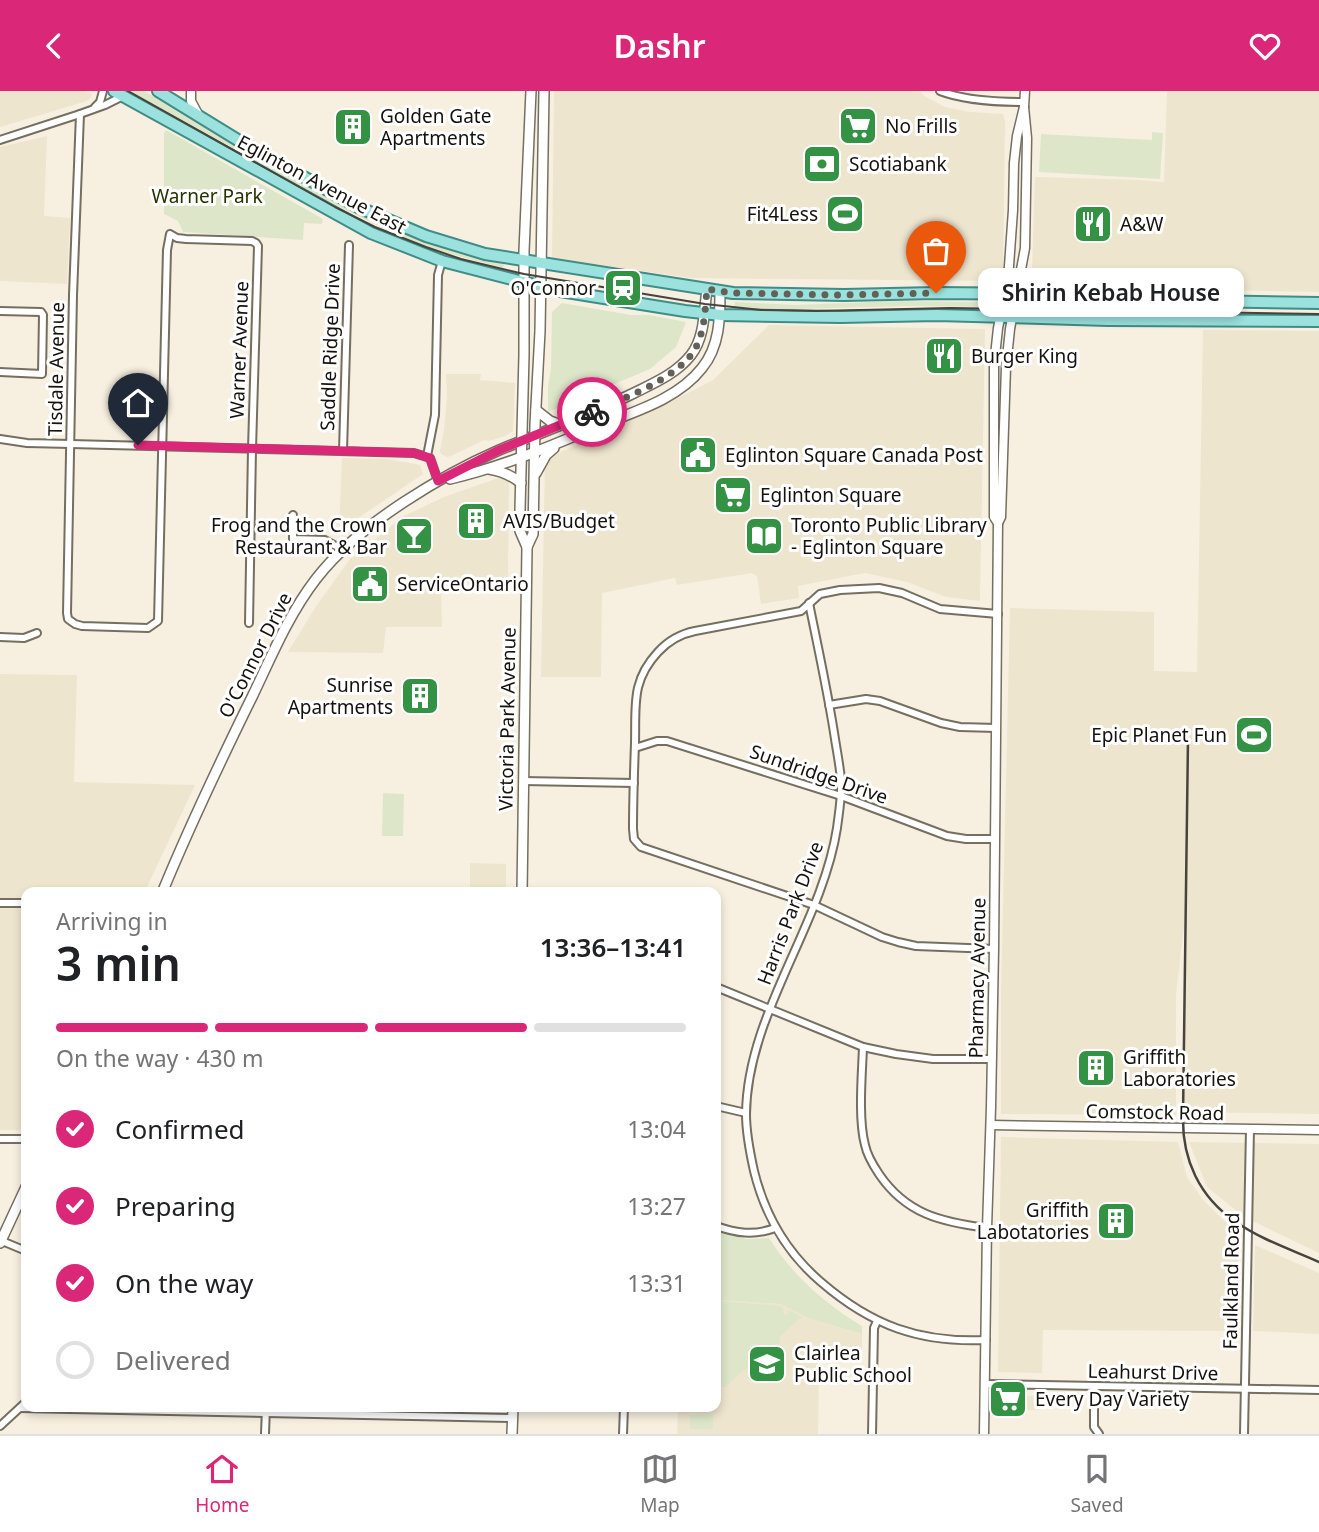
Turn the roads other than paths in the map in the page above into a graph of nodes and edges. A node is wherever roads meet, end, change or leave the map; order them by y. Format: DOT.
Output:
graph roads {
  1 [pos="103,91"];
  2 [pos="191,91"];
  3 [pos="531,91"];
  4 [pos="544,91"];
  5 [pos="940,91"];
  6 [pos="1025,91"];
  7 [pos="167,92"];
  8 [pos="119,93"];
  9 [pos="1024,104"];
  10 [pos="94,109"];
  11 [pos="80,114"];
  12 [pos="198,114"];
  13 [pos="0,139"];
  14 [pos="349,245"];
  15 [pos="524,260"];
  16 [pos="442,261"];
  17 [pos="541,263"];
  18 [pos="525,283"];
  19 [pos="541,286"];
  20 [pos="707,289"];
  21 [pos="720,291"];
  22 [pos="1005,294"];
  23 [pos="1017,294"];
  24 [pos="1319,303"];
  25 [pos="0,310"];
  26 [pos="704,313"];
  27 [pos="721,315"];
  28 [pos="1000,317"];
  29 [pos="1012,318"];
  30 [pos="1319,321"];
  31 [pos="0,372"];
  32 [pos="536,410"];
  33 [pos="561,425"];
  34 [pos="535,436"];
  35 [pos="0,439"];
  36 [pos="522,441"];
  37 [pos="561,442"];
  38 [pos="71,444"];
  39 [pos="161,446"];
  40 [pos="252,449"];
  41 [pos="343,451"];
  42 [pos="535,452"];
  43 [pos="427,456"];
  44 [pos="522,457"];
  45 [pos="484,468"];
  46 [pos="534,475"];
  47 [pos="438,481"];
  48 [pos="521,483"];
  49 [pos="293,515"];
  50 [pos="998,523"];
  51 [pos="527,547"];
  52 [pos="343,550"];
  53 [pos="809,603"];
  54 [pos="998,614"];
  55 [pos="249,623"];
  56 [pos="37,633"];
  57 [pos="0,637"];
  58 [pos="830,705"];
  59 [pos="996,728"];
  60 [pos="635,748"];
  61 [pos="523,781"];
  62 [pos="634,783"];
  63 [pos="841,796"];
  64 [pos="994,839"];
  65 [pos="166,887"];
  66 [pos="522,887"];
  67 [pos="0,903"];
  68 [pos="21,903"];
  69 [pos="814,905"];
  70 [pos="994,949"];
  71 [pos="721,989"];
  72 [pos="771,1009"];
  73 [pos="863,1047"];
  74 [pos="992,1059"];
  75 [pos="721,1107"];
  76 [pos="746,1113"];
  77 [pos="991,1125"];
  78 [pos="1250,1129"];
  79 [pos="1319,1130"];
  80 [pos="0,1139"];
  81 [pos="21,1139"];
  82 [pos="21,1198"];
  83 [pos="721,1227"];
  84 [pos="775,1228"];
  85 [pos="987,1228"];
  86 [pos="1,1242"];
  87 [pos="21,1249"];
  88 [pos="877,1321"];
  89 [pos="986,1340"];
  90 [pos="986,1384"];
  91 [pos="1094,1387"];
  92 [pos="1245,1389"];
  93 [pos="1319,1390"];
  94 [pos="20,1408"];
  95 [pos="266,1412"];
  96 [pos="301,1412"];
  97 [pos="513,1412"];
  98 [pos="624,1412"];
  99 [pos="512,1418"];
  100 [pos="0,1426"];
  101 [pos="265,1434"];
  102 [pos="512,1434"];
  103 [pos="623,1434"];
  104 [pos="872,1434"];
  105 [pos="984,1434"];
  106 [pos="1098,1434"];
  107 [pos="1244,1434"];
  1 -- 10 [label="street"];
  2 -- 12 [label="street"];
  3 -- 15 [label="main road, Victoria Park Avenue"];
  4 -- 17 [label="main road, Victoria Park Avenue"];
  5 -- 9 [label="street"];
  6 -- 9 [label="street, Pharmacy Avenue"];
  7 -- 12 [label="main road, Eglinton Avenue East"];
  8 -- 10 [label="street"];
  8 -- 16 [label="main road, Eglinton Avenue East"];
  9 -- 22 [label="street, Pharmacy Avenue"];
  9 -- 23 [label="street, Pharmacy Avenue"];
  10 -- 11 [label="street"];
  11 -- 13 [label="street"];
  11 -- 38 [label="street, Tisdale Avenue"];
  12 -- 15 [label="main road, Eglinton Avenue East"];
  14 -- 41 [label="street, Saddle Ridge Drive"];
  15 -- 17 [label="main road, Eglinton Avenue East"];
  15 -- 18 [label="main road, Victoria Park Avenue"];
  16 -- 18 [label="main road, Eglinton Avenue East"];
  16 -- 43 [label="street"];
  17 -- 19 [label="main road, Victoria Park Avenue"];
  17 -- 20 [label="main road, Eglinton Avenue East"];
  18 -- 19 [label="main road, Eglinton Avenue East"];
  18 -- 36 [label="main road, Victoria Park Avenue"];
  19 -- 26 [label="main road, Eglinton Avenue East"];
  19 -- 32 [label="main road, Victoria Park Avenue"];
  20 -- 21 [label="main road, Eglinton Avenue East"];
  20 -- 26 [label="main road"];
  21 -- 22 [label="main road, Eglinton Avenue East"];
  21 -- 27 [label="main road"];
  22 -- 23 [label="main road, Eglinton Avenue East"];
  22 -- 28 [label="street, Pharmacy Avenue"];
  23 -- 24 [label="main road, Eglinton Avenue East"];
  23 -- 29 [label="street, Pharmacy Avenue"];
  25 -- 31 [label="street"];
  26 -- 27 [label="main road, Eglinton Avenue East"];
  26 -- 33 [label="main road"];
  27 -- 28 [label="main road, Eglinton Avenue East"];
  27 -- 37 [label="main road"];
  28 -- 29 [label="main road, Eglinton Avenue East"];
  28 -- 50 [label="street, Pharmacy Avenue"];
  29 -- 30 [label="main road, Eglinton Avenue East"];
  29 -- 50 [label="street, Pharmacy Avenue"];
  32 -- 33 [label="main road"];
  32 -- 34 [label="main road, Victoria Park Avenue"];
  33 -- 34 [label="main road"];
  34 -- 36 [label="main road"];
  34 -- 42 [label="main road, Victoria Park Avenue"];
  35 -- 38 [label="street"];
  36 -- 44 [label="main road, Victoria Park Avenue"];
  36 -- 47 [label="main road, O'Connor Drive"];
  37 -- 42 [label="main road"];
  37 -- 46 [label="main road"];
  38 -- 39 [label="street"];
  38 -- 39 [label="street, Tisdale Avenue"];
  39 -- 40 [label="street"];
  39 -- 40 [label="street, Warner Avenue"];
  40 -- 41 [label="street"];
  40 -- 55 [label="street, Warner Avenue"];
  41 -- 43 [label="street"];
  42 -- 44 [label="main road"];
  42 -- 46 [label="main road, Victoria Park Avenue"];
  43 -- 47 [label="street"];
  44 -- 45 [label="main road, O'Connor Drive"];
  44 -- 48 [label="main road, Victoria Park Avenue"];
  45 -- 47 [label="main road, O'Connor Drive"];
  45 -- 48 [label="main road"];
  46 -- 51 [label="main road, Victoria Park Avenue"];
  47 -- 52 [label="main road, O'Connor Drive"];
  48 -- 51 [label="main road, Victoria Park Avenue"];
  49 -- 52 [label="street"];
  50 -- 54 [label="street, Pharmacy Avenue"];
  51 -- 61 [label="main road, Victoria Park Avenue"];
  52 -- 65 [label="main road, O'Connor Drive"];
  53 -- 54 [label="street"];
  53 -- 58 [label="street, Harris Park Drive"];
  53 -- 60 [label="street"];
  54 -- 59 [label="street, Pharmacy Avenue"];
  56 -- 57 [label="street"];
  58 -- 59 [label="street"];
  58 -- 63 [label="street, Harris Park Drive"];
  59 -- 64 [label="street, Pharmacy Avenue"];
  60 -- 62 [label="street"];
  60 -- 63 [label="street, Sundridge Drive"];
  61 -- 62 [label="street"];
  61 -- 66 [label="main road, Victoria Park Avenue"];
  62 -- 69 [label="street"];
  63 -- 64 [label="street, Sundridge Drive"];
  63 -- 69 [label="street, Harris Park Drive"];
  64 -- 70 [label="street, Pharmacy Avenue"];
  67 -- 68 [label="street"];
  69 -- 70 [label="street"];
  69 -- 72 [label="street, Harris Park Drive"];
  70 -- 74 [label="street, Pharmacy Avenue"];
  71 -- 72 [label="street"];
  72 -- 73 [label="street"];
  72 -- 76 [label="street, Harris Park Drive"];
  73 -- 74 [label="street"];
  73 -- 85 [label="street"];
  74 -- 77 [label="street, Pharmacy Avenue"];
  75 -- 76 [label="street"];
  76 -- 84 [label="street, Harris Park Drive"];
  77 -- 78 [label="street, Comstock Road"];
  77 -- 85 [label="street, Pharmacy Avenue"];
  78 -- 79 [label="street, Comstock Road"];
  78 -- 92 [label="street, Faulkland Road"];
  80 -- 81 [label="street"];
  82 -- 86 [label="main road"];
  83 -- 84 [label="street"];
  84 -- 88 [label="street, Harris Park Drive"];
  85 -- 89 [label="street, Pharmacy Avenue"];
  86 -- 87 [label="street"];
  88 -- 89 [label="street, Harris Park Drive"];
  88 -- 104 [label="street"];
  89 -- 90 [label="street, Pharmacy Avenue"];
  90 -- 91 [label="street, Leahurst Drive"];
  90 -- 105 [label="street, Pharmacy Avenue"];
  91 -- 92 [label="street, Leahurst Drive"];
  91 -- 106 [label="street"];
  92 -- 93 [label="street, Leahurst Drive"];
  92 -- 107 [label="street, Faulkland Road"];
  94 -- 100 [label="street"];
  95 -- 101 [label="street"];
  96 -- 99 [label="street"];
  97 -- 99 [label="main road"];
  98 -- 103 [label="street"];
  99 -- 102 [label="main road"];
}
